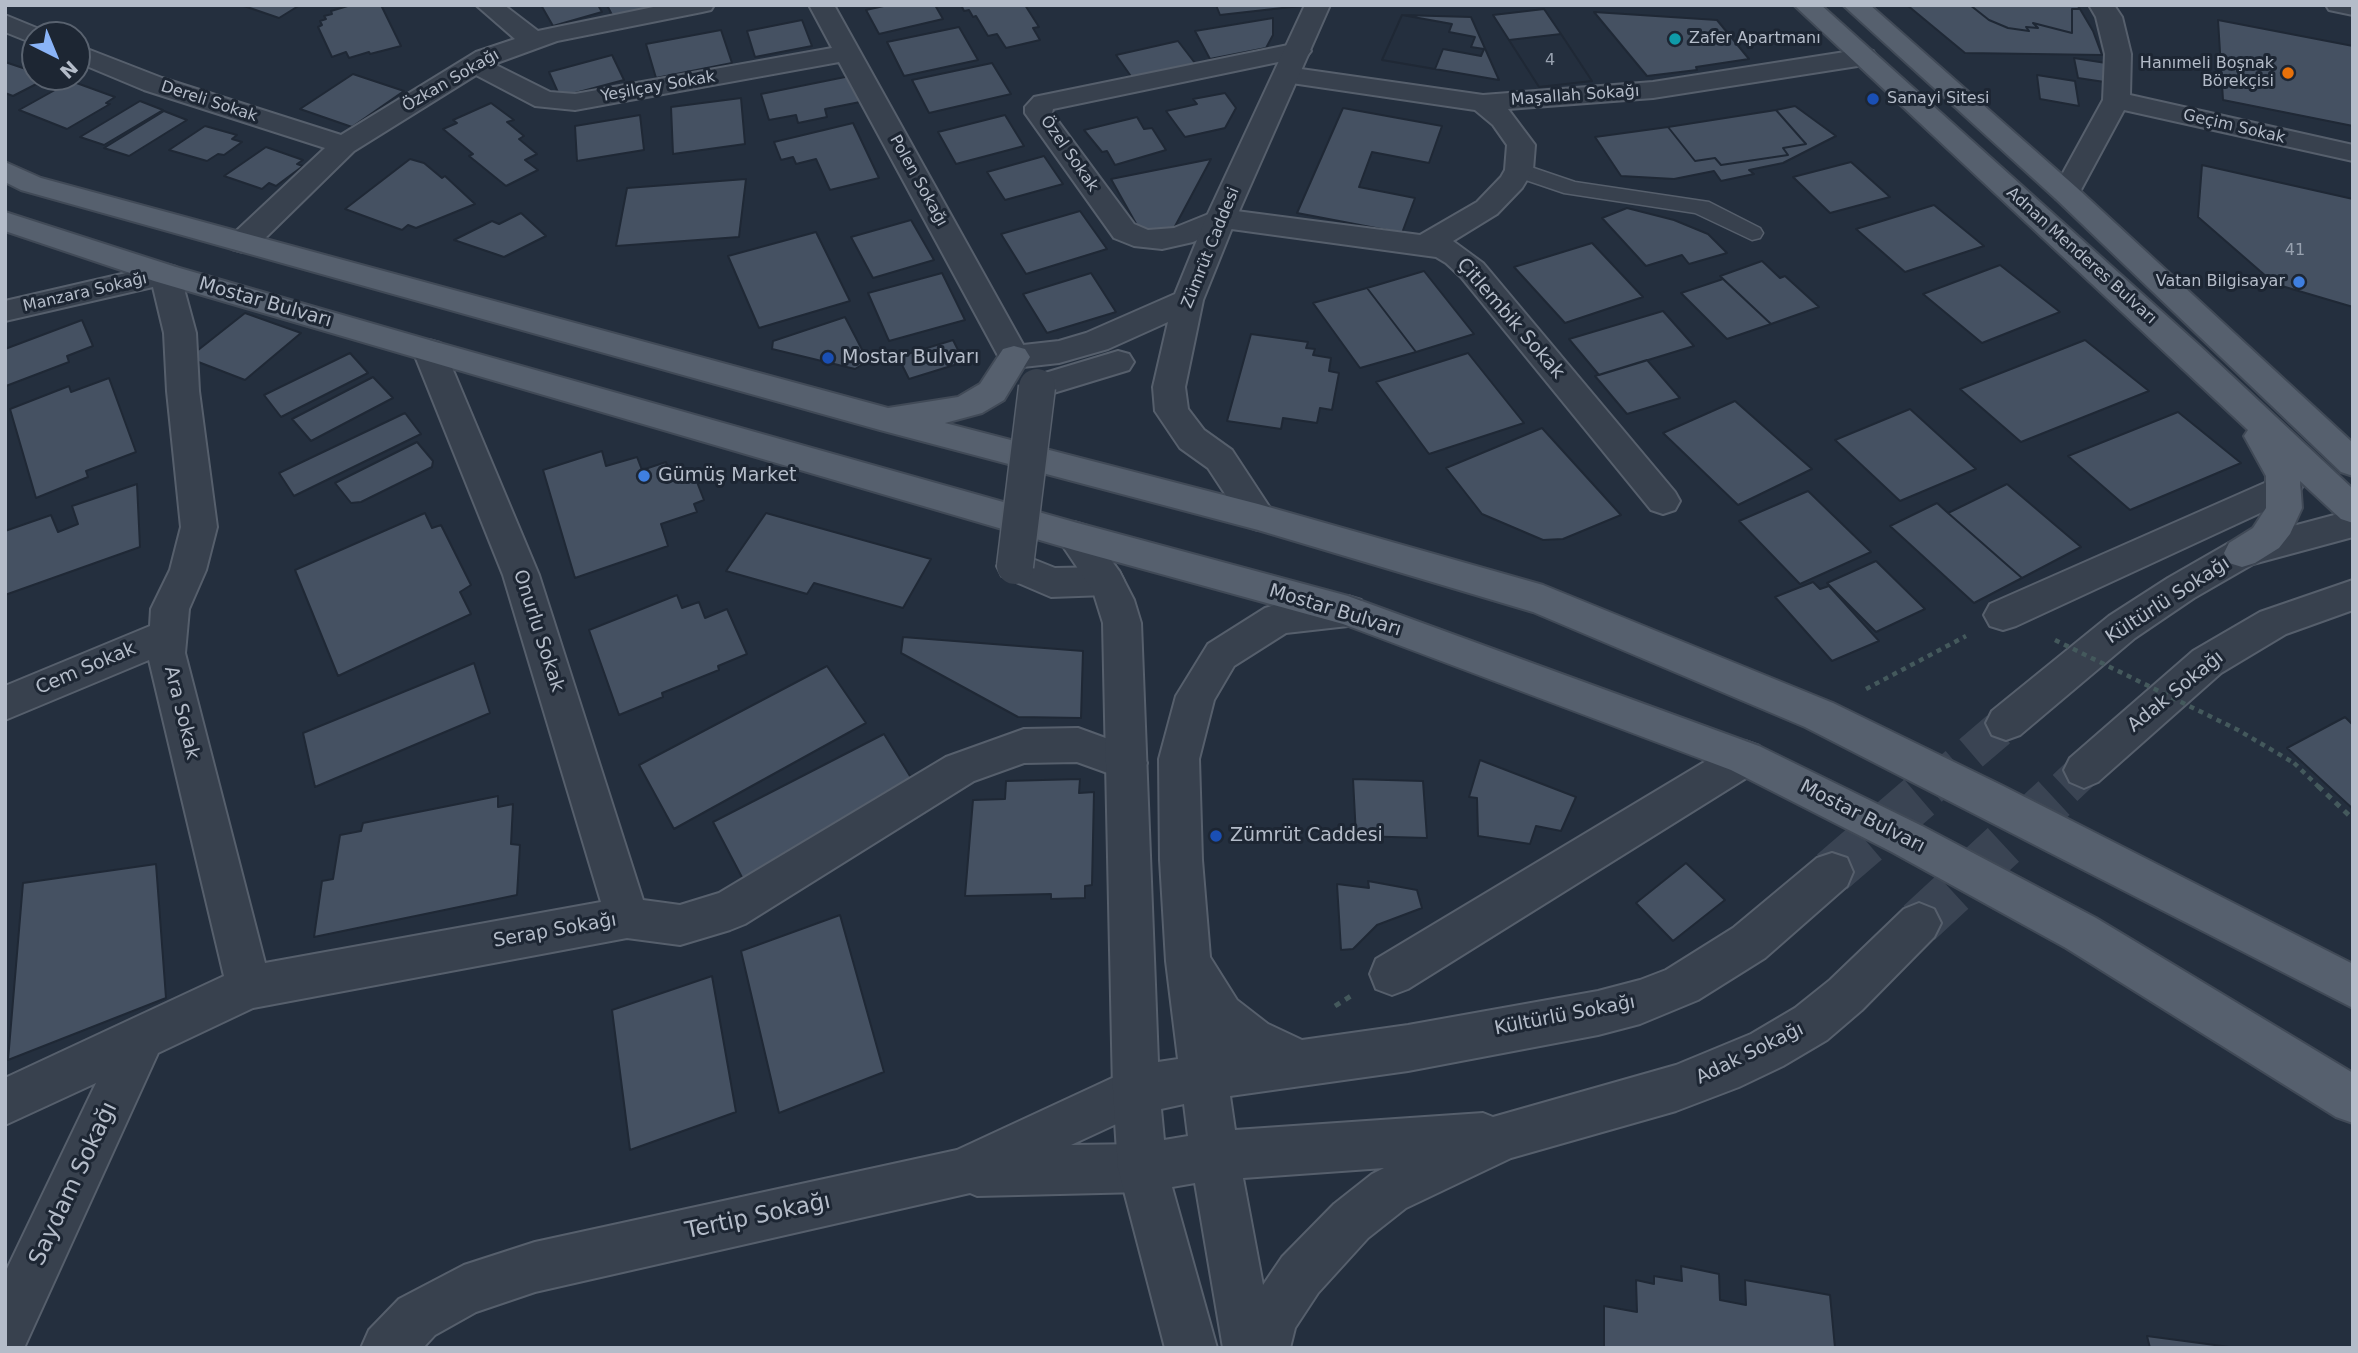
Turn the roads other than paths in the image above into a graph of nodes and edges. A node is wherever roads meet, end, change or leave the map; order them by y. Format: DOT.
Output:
graph roads {
  1 [pos="488,5"];
  2 [pos="702,5"];
  3 [pos="821,5"];
  4 [pos="1318,5"];
  5 [pos="1807,5"];
  6 [pos="1855,5"];
  7 [pos="2101,5"];
  8 [pos="2338,5"];
  9 [pos="2353,8"];
  10 [pos="533,40"];
  11 [pos="848,53"];
  12 [pos="1864,57"];
  13 [pos="91,59"];
  14 [pos="1292,63"];
  15 [pos="475,64"];
  16 [pos="2116,100"];
  17 [pos="1483,103"];
  18 [pos="344,145"];
  19 [pos="2353,153"];
  20 [pos="1519,170"];
  21 [pos="5,171"];
  22 [pos="2066,193"];
  23 [pos="1221,218"];
  24 [pos="5,221"];
  25 [pos="1752,233"];
  26 [pos="243,242"];
  27 [pos="1424,247"];
  28 [pos="165,274"];
  29 [pos="1188,300"];
  30 [pos="5,311"];
  31 [pos="429,351"];
  32 [pos="1014,357"];
  33 [pos="1118,362"];
  34 [pos="2218,382"];
  35 [pos="880,418"];
  36 [pos="2315,425"];
  37 [pos="2353,439"];
  38 [pos="2353,463"];
  39 [pos="2285,488"];
  40 [pos="1663,501"];
  41 [pos="2353,510"];
  42 [pos="1258,517"];
  43 [pos="2353,523"];
  44 [pos="1074,536"];
  45 [pos="2242,553"];
  46 [pos="1106,581"];
  47 [pos="2353,595"];
  48 [pos="2314,610"];
  49 [pos="1348,611"];
  50 [pos="2003,615"];
  51 [pos="2353,618"];
  52 [pos="167,635"];
  53 [pos="5,704"];
  54 [pos="2006,723"];
  55 [pos="1745,758"];
  56 [pos="1127,763"];
  57 [pos="2084,769"];
  58 [pos="1832,872"];
  59 [pos="627,918"];
  60 [pos="1919,923"];
  61 [pos="1188,961"];
  62 [pos="1392,974"];
  63 [pos="249,987"];
  64 [pos="2353,987"];
  65 [pos="142,1037"];
  66 [pos="1301,1063"];
  67 [pos="1204,1077"];
  68 [pos="1136,1090"];
  69 [pos="2353,1100"];
  70 [pos="5,1102"];
  71 [pos="1506,1136"];
  72 [pos="1215,1156"];
  73 [pos="1142,1168"];
  74 [pos="961,1173"];
  75 [pos="5,1330"];
  76 [pos="387,1348"];
  77 [pos="1191,1348"];
  78 [pos="1249,1348"];
  79 [pos="1264,1348"];
  1 -- 10 [label="street"];
  2 -- 10 [label="street, Özkan Sokağı"];
  3 -- 11 [label="street, Polen Sokağı"];
  4 -- 14 [label="street, Zümrüt Caddesi"];
  5 -- 12 [label="main road, Adnan Menderes Bulvarı"];
  6 -- 22 [label="main road, Adnan Menderes Bulvarı"];
  7 -- 16 [label="street"];
  8 -- 9 [label="street"];
  10 -- 15 [label="street, Özkan Sokağı"];
  11 -- 15 [label="street, Yeşilçay Sokak"];
  11 -- 32 [label="street, Polen Sokağı"];
  12 -- 17 [label="street, Maşallah Sokağı"];
  12 -- 34 [label="main road, Adnan Menderes Bulvarı"];
  13 -- 18 [label="street, Dereli Sokak"];
  14 -- 17 [label="street, Maşallah Sokağı"];
  14 -- 23 [label="street, Zümrüt Caddesi"];
  14 -- 23 [label="street, Özel Sokak"];
  15 -- 18 [label="street, Özkan Sokağı"];
  16 -- 19 [label="street, Geçim Sokak"];
  16 -- 22 [label="street"];
  17 -- 20 [label="street"];
  18 -- 26 [label="street, Özkan Sokağı"];
  20 -- 25 [label="lane"];
  20 -- 27 [label="street"];
  21 -- 26 [label="main road"];
  22 -- 36 [label="main road, Adnan Menderes Bulvarı"];
  23 -- 27 [label="street, Çitlembik Sokak"];
  23 -- 29 [label="street, Zümrüt Caddesi"];
  24 -- 28 [label="main road, Mostar Bulvarı"];
  26 -- 35 [label="main road"];
  27 -- 40 [label="street, Çitlembik Sokak"];
  28 -- 30 [label="street, Manzara Sokağı"];
  28 -- 31 [label="main road, Mostar Bulvarı"];
  28 -- 52 [label="street, Ara Sokak"];
  29 -- 32 [label="street"];
  29 -- 42 [label="street, Zümrüt Caddesi"];
  31 -- 44 [label="main road, Mostar Bulvarı"];
  31 -- 59 [label="street, Onurlu Sokak"];
  32 -- 35 [label="main road"];
  33 -- 46 [label="street, bridge"];
  34 -- 39 [label="main road"];
  34 -- 41 [label="main road, Adnan Menderes Bulvarı"];
  35 -- 42 [label="main road"];
  36 -- 37 [label="main road"];
  36 -- 38 [label="main road, Adnan Menderes Bulvarı"];
  39 -- 45 [label="main road"];
  39 -- 50 [label="street"];
  42 -- 64 [label="main road"];
  43 -- 45 [label="street, Kültürlü Sokağı"];
  44 -- 46 [label="street"];
  44 -- 49 [label="main road, Mostar Bulvarı"];
  45 -- 54 [label="street, Kültürlü Sokağı"];
  46 -- 56 [label="street"];
  47 -- 48 [label="street, Adak Sokağı"];
  48 -- 51 [label="street"];
  48 -- 57 [label="street, Adak Sokağı"];
  49 -- 55 [label="main road, Mostar Bulvarı"];
  49 -- 61 [label="street"];
  52 -- 53 [label="street, Cem Sokak"];
  52 -- 63 [label="street, Ara Sokak"];
  55 -- 62 [label="street"];
  55 -- 69 [label="main road, Mostar Bulvarı"];
  56 -- 59 [label="street, Serap Sokağı"];
  56 -- 68 [label="street"];
  58 -- 66 [label="street, Kültürlü Sokağı"];
  59 -- 63 [label="street, Serap Sokağı"];
  60 -- 71 [label="street, Adak Sokağı"];
  61 -- 66 [label="street"];
  61 -- 67 [label="street"];
  63 -- 65 [label="street, Serap Sokağı"];
  65 -- 70 [label="street, Serap Sokağı"];
  65 -- 75 [label="street, Saydam Sokağı"];
  66 -- 67 [label="street, Kültürlü Sokağı"];
  67 -- 68 [label="street, Tertip Sokağı"];
  67 -- 72 [label="street"];
  68 -- 73 [label="street"];
  68 -- 74 [label="street, Tertip Sokağı"];
  71 -- 72 [label="street"];
  71 -- 79 [label="street"];
  72 -- 73 [label="street"];
  72 -- 78 [label="street"];
  73 -- 74 [label="street"];
  73 -- 77 [label="street"];
  74 -- 76 [label="street, Tertip Sokağı"];
}
